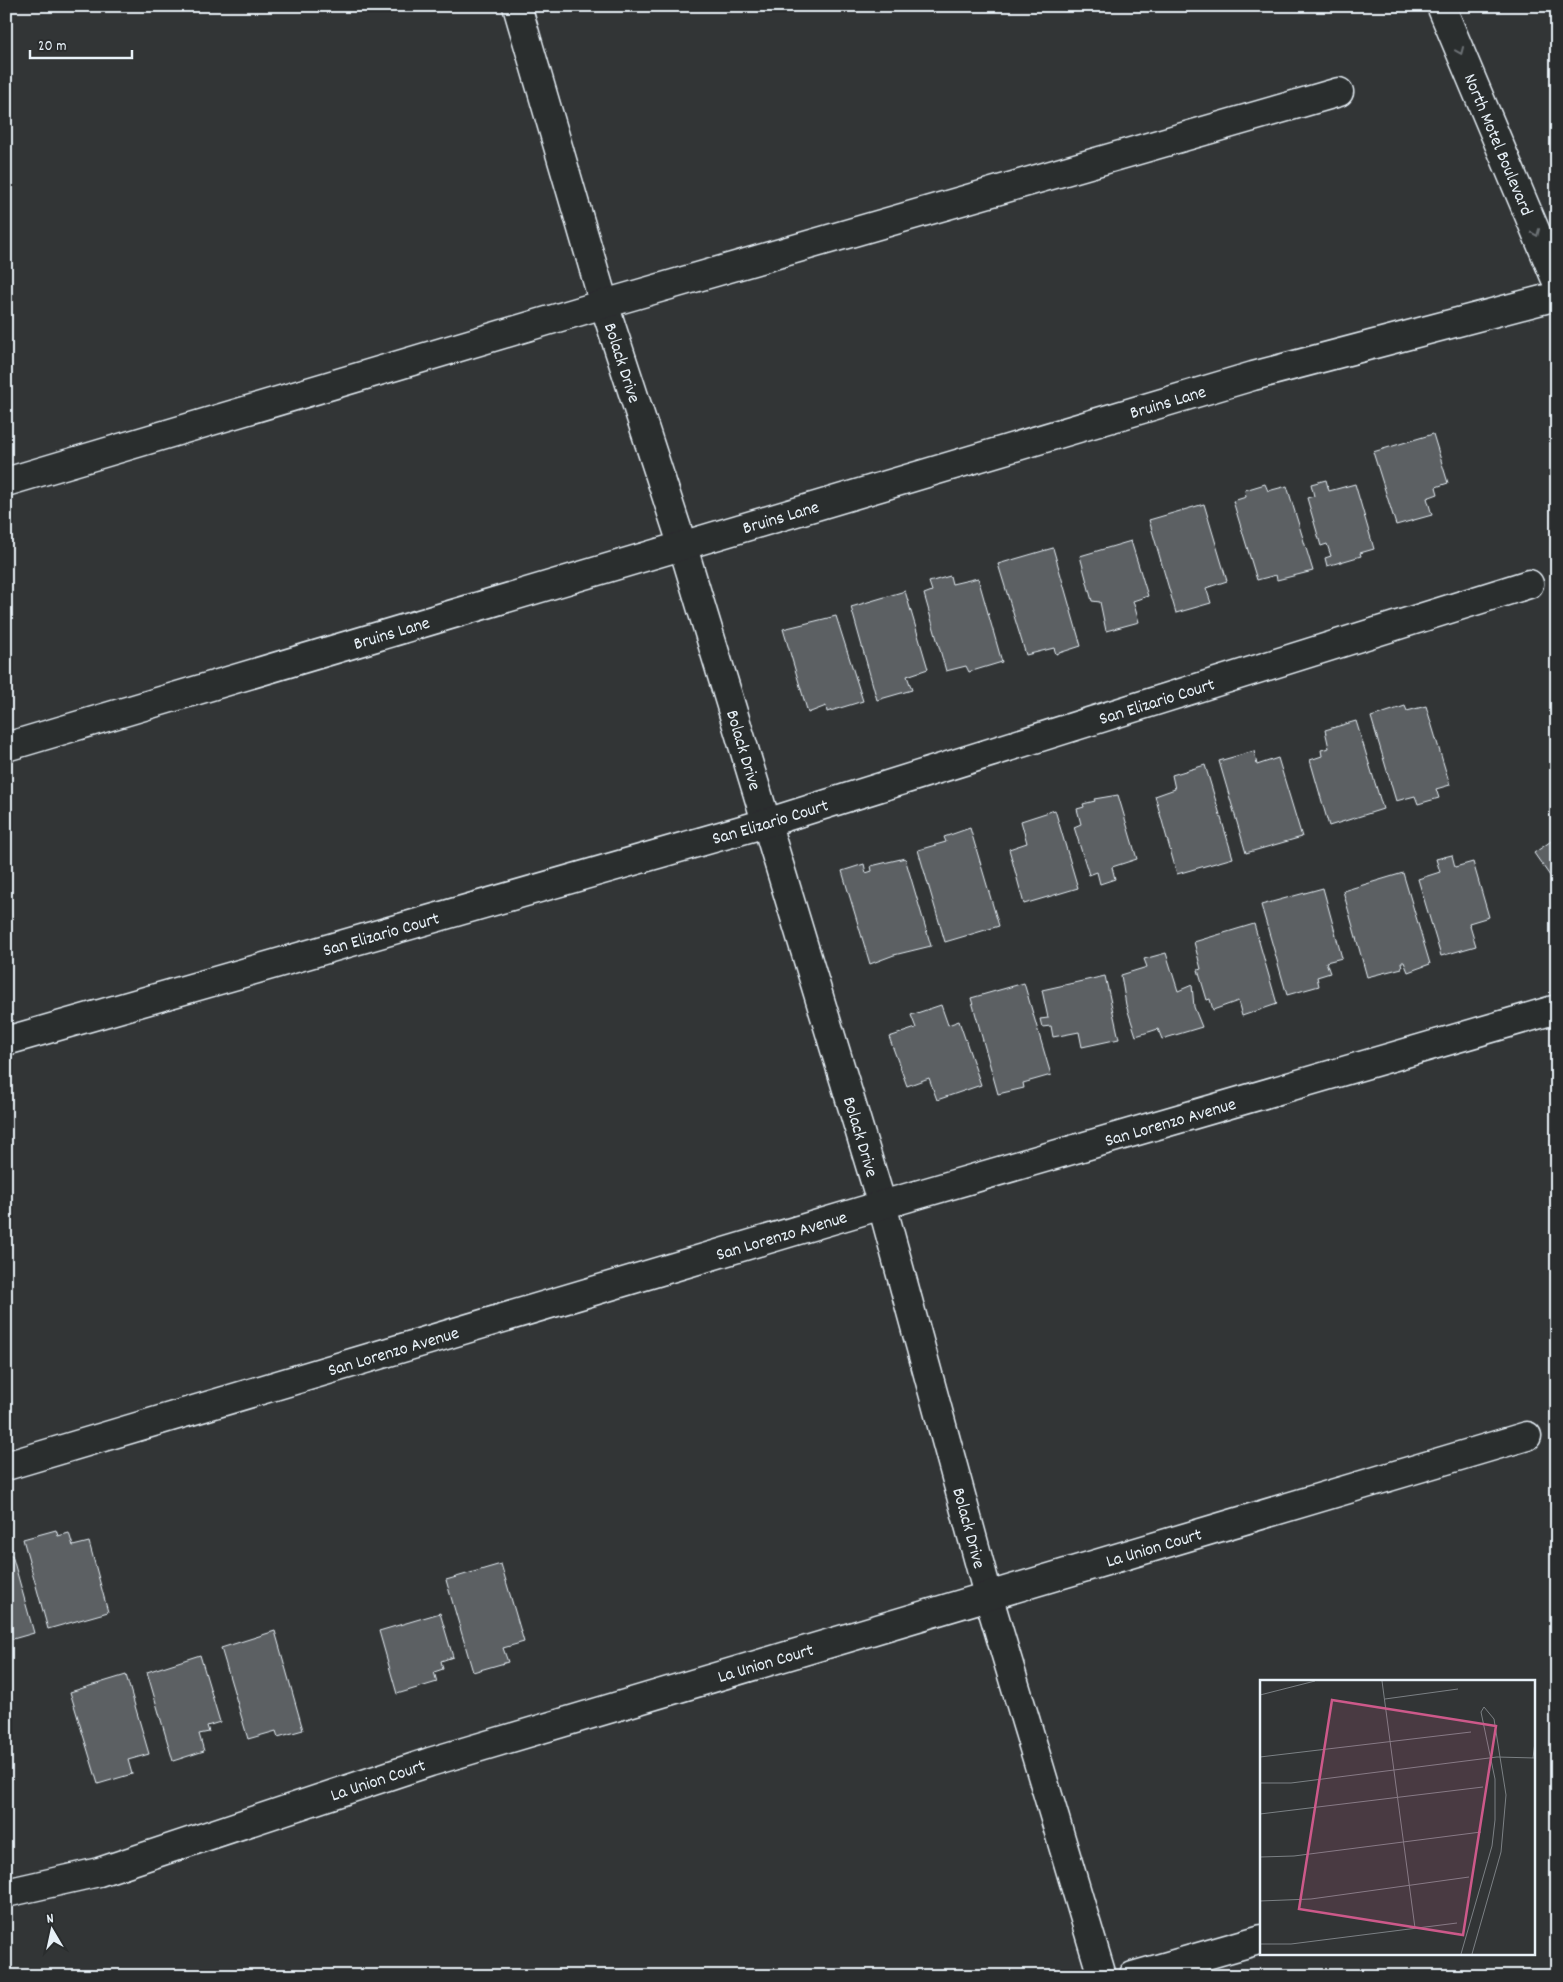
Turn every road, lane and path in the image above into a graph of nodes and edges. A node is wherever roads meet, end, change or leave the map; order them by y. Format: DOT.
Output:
graph roads {
  1 [pos="517,6"];
  2 [pos="1441,6"];
  3 [pos="1339,92"];
  4 [pos="1557,282"];
  5 [pos="1557,296"];
  6 [pos="604,304"];
  7 [pos="6,482"];
  8 [pos="683,547"];
  9 [pos="1529,584"];
  10 [pos="6,747"];
  11 [pos="766,823"];
  12 [pos="1557,1009"];
  13 [pos="6,1041"];
  14 [pos="882,1205"];
  15 [pos="1527,1436"];
  16 [pos="6,1466"];
  17 [pos="988,1595"];
  18 [pos="6,1893"];
  19 [pos="1260,1940"];
  20 [pos="1102,1976"];
  21 [pos="1133,1976"];
  1 -- 6 [label="street, Bolack Drive"];
  2 -- 4 [label="street, North Motel Boulevard, one-way"];
  3 -- 6 [label="street"];
  5 -- 8 [label="street, Bruins Lane"];
  6 -- 7 [label="street"];
  6 -- 8 [label="street, Bolack Drive"];
  8 -- 10 [label="street, Bruins Lane"];
  8 -- 11 [label="street, Bolack Drive"];
  9 -- 11 [label="street, San Elizario Court"];
  11 -- 13 [label="street, San Elizario Court"];
  11 -- 14 [label="street, Bolack Drive"];
  12 -- 14 [label="street, San Lorenzo Avenue"];
  14 -- 16 [label="street, San Lorenzo Avenue"];
  14 -- 17 [label="street, Bolack Drive"];
  15 -- 17 [label="street, La Union Court"];
  17 -- 18 [label="street, La Union Court"];
  17 -- 20 [label="street, Bolack Drive"];
  19 -- 21 [label="street"];
}
